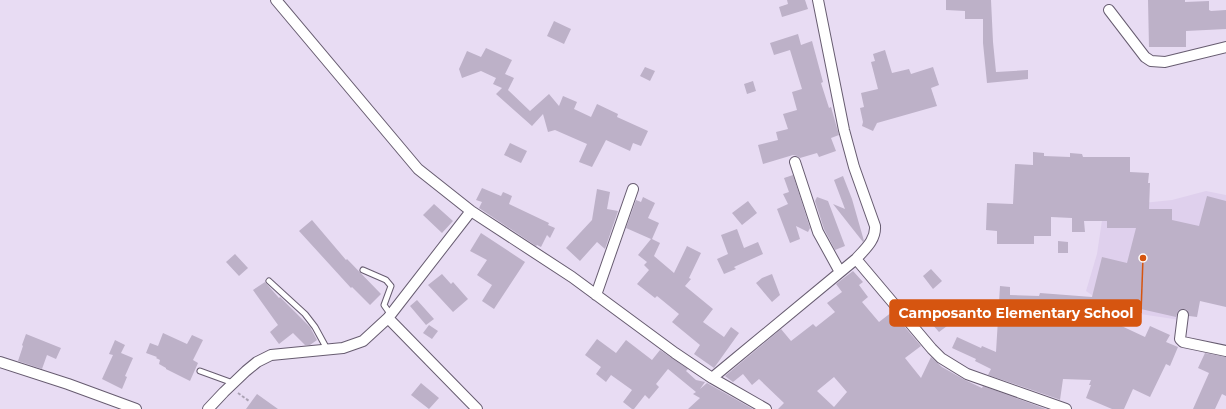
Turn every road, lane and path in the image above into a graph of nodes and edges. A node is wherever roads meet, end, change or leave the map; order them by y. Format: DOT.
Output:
graph roads {
  1 [pos="276,0"];
  2 [pos="818,0"];
  3 [pos="1109,10"];
  4 [pos="1226,47"];
  5 [pos="795,162"];
  6 [pos="633,188"];
  7 [pos="471,211"];
  8 [pos="856,259"];
  9 [pos="363,270"];
  10 [pos="840,272"];
  11 [pos="269,281"];
  12 [pos="596,295"];
  13 [pos="1183,315"];
  14 [pos="390,316"];
  15 [pos="327,350"];
  16 [pos="1226,351"];
  17 [pos="0,362"];
  18 [pos="200,370"];
  19 [pos="712,378"];
  20 [pos="233,383"];
  21 [pos="136,409"];
  22 [pos="208,409"];
  23 [pos="477,409"];
  24 [pos="766,409"];
  25 [pos="1066,409"];
  1 -- 7 [label="street"];
  2 -- 8 [label="street"];
  3 -- 4 [label="street"];
  5 -- 10 [label="street"];
  6 -- 12 [label="street"];
  7 -- 12 [label="street"];
  7 -- 14 [label="street"];
  8 -- 10 [label="street"];
  8 -- 25 [label="street"];
  9 -- 14 [label="lane"];
  10 -- 19 [label="street"];
  11 -- 15 [label="lane"];
  12 -- 19 [label="street"];
  13 -- 16 [label="street"];
  14 -- 15 [label="street"];
  14 -- 23 [label="street"];
  15 -- 20 [label="street"];
  17 -- 21 [label="street"];
  18 -- 20 [label="lane"];
  19 -- 24 [label="street"];
  20 -- 22 [label="street"];
}
